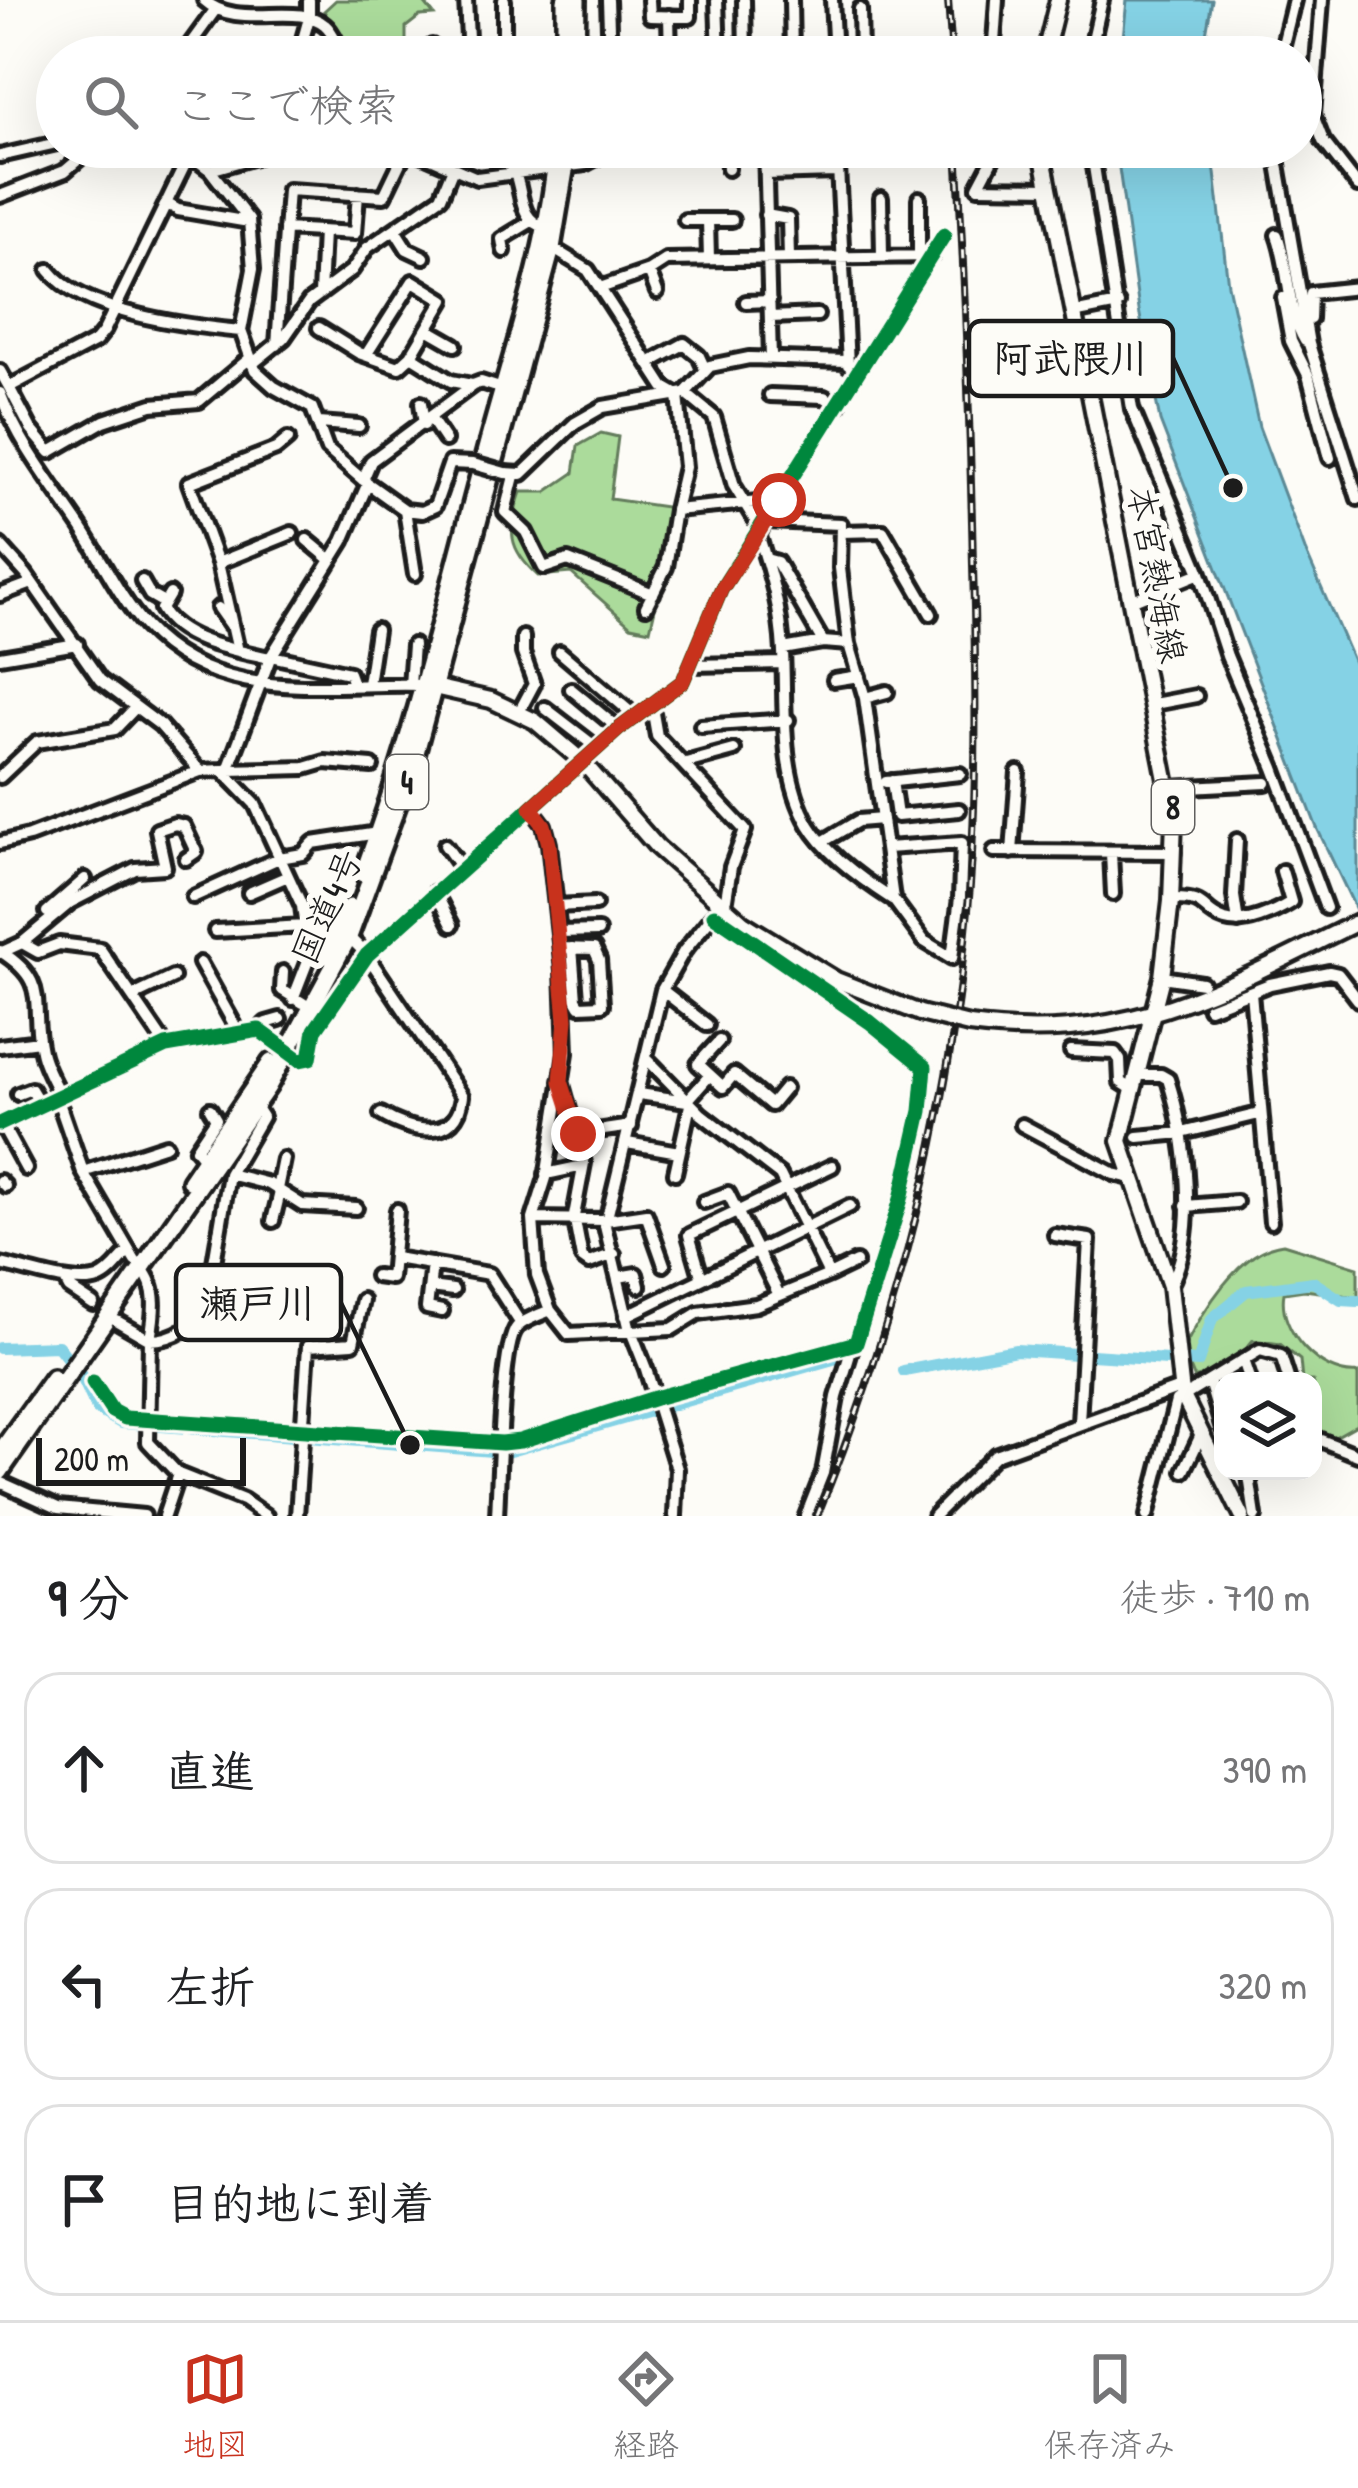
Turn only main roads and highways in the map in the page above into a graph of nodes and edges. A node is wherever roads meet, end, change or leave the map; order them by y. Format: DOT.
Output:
graph roads {
  1 [pos="565,0"];
  2 [pos="577,0"];
  3 [pos="1058,0"];
  4 [pos="568,36"];
  5 [pos="572,36"];
  6 [pos="1047,36"];
  7 [pos="560,168"];
  8 [pos="561,168"];
  9 [pos="1045,168"];
  10 [pos="509,390"];
  11 [pos="422,686"];
  12 [pos="1358,922"];
  13 [pos="1152,1016"];
  14 [pos="286,1048"];
  15 [pos="135,1261"];
  16 [pos="61,1376"];
  17 [pos="0,1452"];
  18 [pos="0,1472"];
  19 [pos="1242,1516"];
  1 -- 4 [label="highway"];
  2 -- 5 [label="highway"];
  3 -- 6 [label="main road"];
  7 -- 10 [label="highway, 国道4号 / 4"];
  8 -- 10 [label="highway, 国道4号 / 4"];
  9 -- 13 [label="main road, 本宮熱海線 / 8"];
  10 -- 11 [label="highway, 国道4号 / 4"];
  11 -- 13 [label="main road, bridge"];
  11 -- 14 [label="highway, 国道4号 / 4"];
  11 -- 14 [label="highway, 国道4号 / 4"];
  12 -- 13 [label="main road"];
  13 -- 19 [label="main road, 本宮熱海線"];
  14 -- 15 [label="highway, 国道4号 / 4"];
  14 -- 15 [label="highway, 国道4号 / 4"];
  15 -- 16 [label="highway, 国道4号 / 4"];
  16 -- 17 [label="highway, 国道4号 / 4"];
  16 -- 18 [label="highway, 国道4号 / 4"];
}
